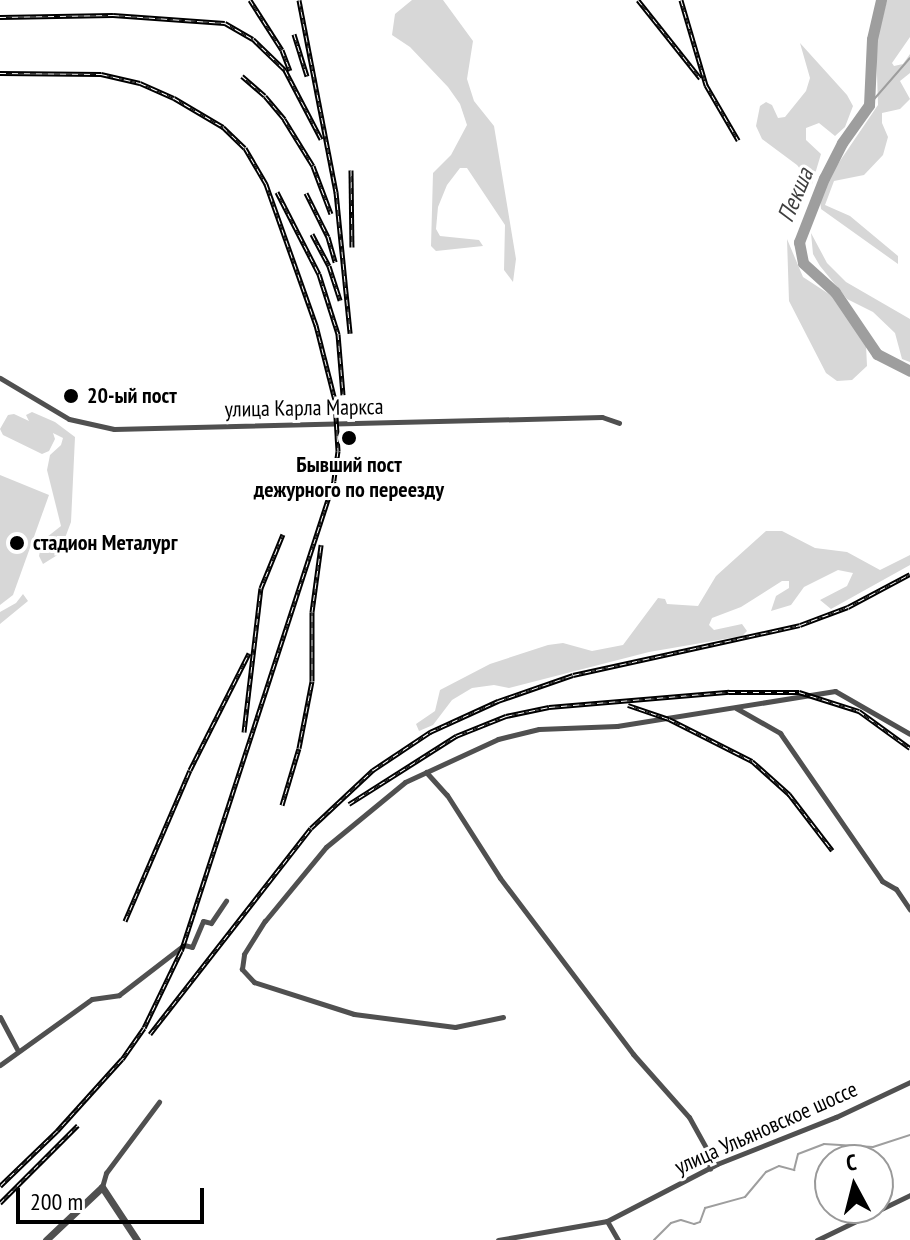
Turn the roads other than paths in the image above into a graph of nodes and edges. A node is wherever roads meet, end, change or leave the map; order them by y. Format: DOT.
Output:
graph roads {
  1 [pos="0,378"];
  2 [pos="619,423"];
  3 [pos="736,708"];
  4 [pos="910,734"];
  5 [pos="426,772"];
  6 [pos="226,901"];
  7 [pos="910,910"];
  8 [pos="0,1017"];
  9 [pos="503,1017"];
  10 [pos="18,1051"];
  11 [pos="0,1065"];
  12 [pos="910,1082"];
  13 [pos="159,1102"];
  14 [pos="710,1169"];
  15 [pos="102,1187"];
  16 [pos="910,1195"];
  17 [pos="607,1221"];
  18 [pos="46,1240"];
  19 [pos="137,1240"];
  20 [pos="498,1240"];
  21 [pos="618,1240"];
  22 [pos="817,1240"];
  1 -- 2 [label="street, улица Карла Маркса"];
  3 -- 4 [label="street"];
  3 -- 5 [label="street"];
  3 -- 7 [label="street"];
  5 -- 9 [label="street"];
  5 -- 14 [label="street"];
  6 -- 10 [label="street"];
  8 -- 10 [label="street"];
  10 -- 11 [label="street"];
  12 -- 14 [label="street, улица Ульяновское шоссе"];
  13 -- 15 [label="street"];
  14 -- 17 [label="street, улица Ульяновское шоссе"];
  15 -- 18 [label="street"];
  15 -- 19 [label="street"];
  16 -- 22 [label="street"];
  17 -- 20 [label="street, улица Ульяновское шоссе"];
  17 -- 21 [label="street"];
}
